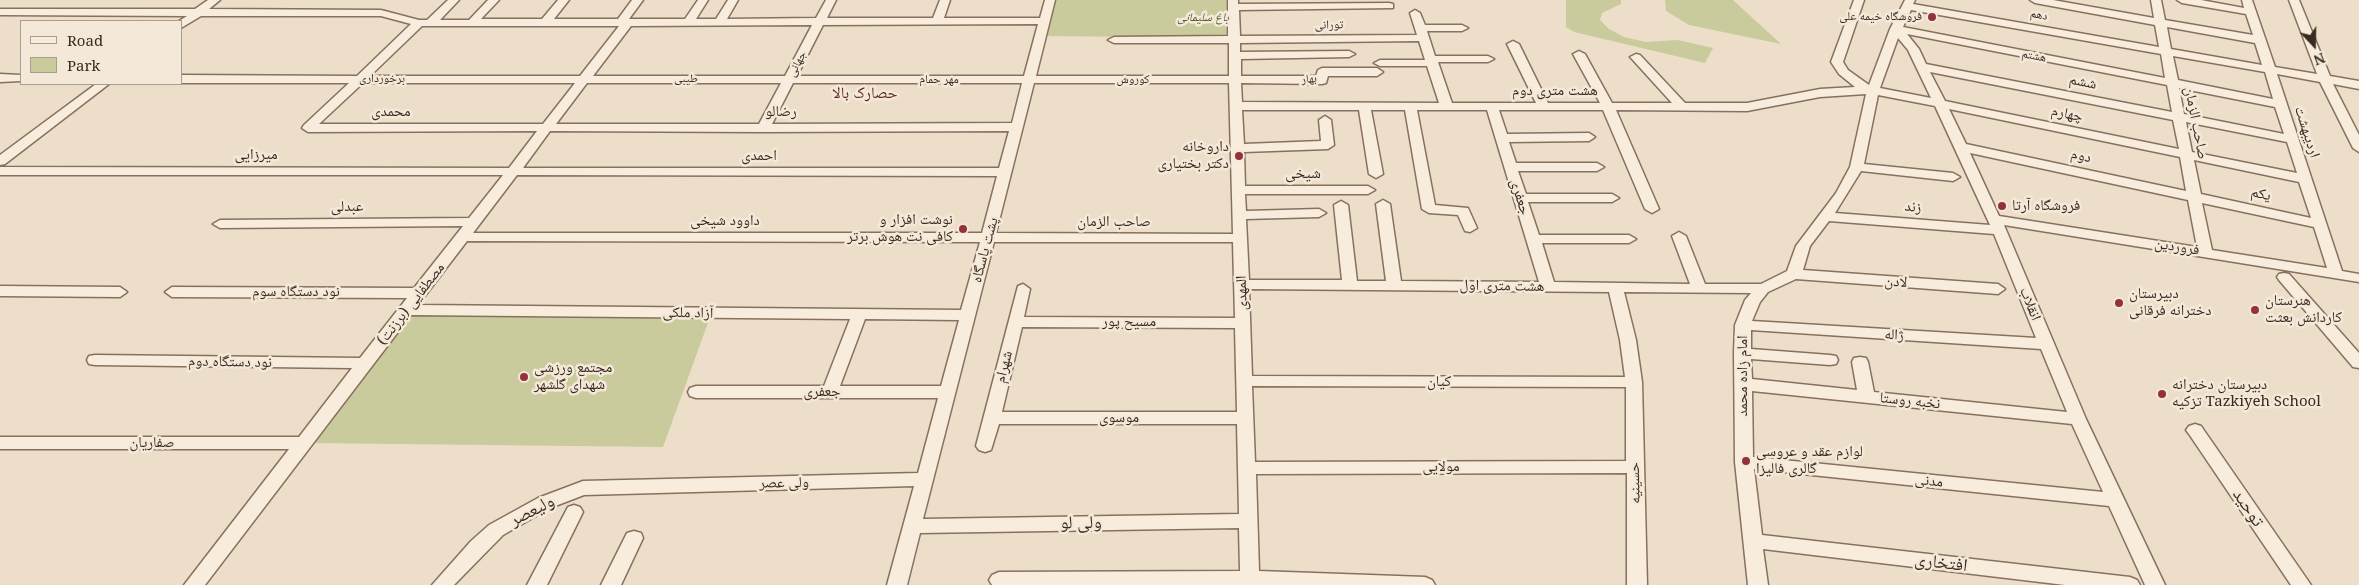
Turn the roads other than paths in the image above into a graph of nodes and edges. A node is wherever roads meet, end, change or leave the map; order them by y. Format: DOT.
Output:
graph roads {
  1 [pos="215,0"];
  2 [pos="454,0"];
  3 [pos="494,0"];
  4 [pos="564,0"];
  5 [pos="638,0"];
  6 [pos="703,0"];
  7 [pos="733,0"];
  8 [pos="831,0"];
  9 [pos="946,0"];
  10 [pos="1050,0"];
  11 [pos="1859,0"];
  12 [pos="2035,0"];
  13 [pos="2156,0"];
  14 [pos="2182,0"];
  15 [pos="2294,0"];
  16 [pos="1233,3"];
  17 [pos="1909,3"];
  18 [pos="1389,6"];
  19 [pos="2249,6"];
  20 [pos="0,12"];
  21 [pos="199,12"];
  22 [pos="1415,13"];
  23 [pos="937,21"];
  24 [pos="1045,21"];
  25 [pos="545,22"];
  26 [pos="624,22"];
  27 [pos="688,22"];
  28 [pos="719,22"];
  29 [pos="819,22"];
  30 [pos="2160,22"];
  31 [pos="425,23"];
  32 [pos="472,23"];
  33 [pos="182,24"];
  34 [pos="1462,28"];
  35 [pos="1896,30"];
  36 [pos="1421,33"];
  37 [pos="1114,40"];
  38 [pos="1234,40"];
  39 [pos="2260,40"];
  40 [pos="1513,44"];
  41 [pos="1466,45"];
  42 [pos="2166,52"];
  43 [pos="1349,54"];
  44 [pos="1579,54"];
  45 [pos="1235,56"];
  46 [pos="1636,58"];
  47 [pos="1470,59"];
  48 [pos="1488,59"];
  49 [pos="1431,61"];
  50 [pos="1922,67"];
  51 [pos="2270,70"];
  52 [pos="0,78"];
  53 [pos="20,78"];
  54 [pos="182,79"];
  55 [pos="360,79"];
  56 [pos="583,79"];
  57 [pos="2325,79"];
  58 [pos="788,80"];
  59 [pos="1030,80"];
  60 [pos="1236,80"];
  61 [pos="2172,83"];
  62 [pos="102,85"];
  63 [pos="2359,85"];
  64 [pos="1873,90"];
  65 [pos="1940,104"];
  66 [pos="2281,104"];
  67 [pos="1236,106"];
  68 [pos="1364,106"];
  69 [pos="1410,106"];
  70 [pos="1447,106"];
  71 [pos="1492,107"];
  72 [pos="1544,107"];
  73 [pos="1608,107"];
  74 [pos="1682,107"];
  75 [pos="2179,117"];
  76 [pos="1325,120"];
  77 [pos="1017,127"];
  78 [pos="763,128"];
  79 [pos="545,129"];
  80 [pos="1589,137"];
  81 [pos="1502,138"];
  82 [pos="2292,139"];
  83 [pos="1961,147"];
  84 [pos="1238,148"];
  85 [pos="2359,148"];
  86 [pos="2186,155"];
  87 [pos="0,161"];
  88 [pos="1597,166"];
  89 [pos="1511,167"];
  90 [pos="1857,167"];
  91 [pos="0,170"];
  92 [pos="513,172"];
  93 [pos="1005,172"];
  94 [pos="1376,174"];
  95 [pos="1953,177"];
  96 [pos="2305,179"];
  97 [pos="1239,190"];
  98 [pos="1368,190"];
  99 [pos="2194,197"];
  100 [pos="1520,198"];
  101 [pos="1612,198"];
  102 [pos="1383,204"];
  103 [pos="1341,205"];
  104 [pos="1652,210"];
  105 [pos="1318,213"];
  106 [pos="1240,215"];
  107 [pos="1824,216"];
  108 [pos="474,222"];
  109 [pos="220,224"];
  110 [pos="1997,224"];
  111 [pos="2320,224"];
  112 [pos="1470,228"];
  113 [pos="463,236"];
  114 [pos="1679,236"];
  115 [pos="1240,238"];
  116 [pos="988,239"];
  117 [pos="1533,239"];
  118 [pos="1629,239"];
  119 [pos="2205,252"];
  120 [pos="1794,274"];
  121 [pos="2336,274"];
  122 [pos="2284,277"];
  123 [pos="2359,278"];
  124 [pos="1242,284"];
  125 [pos="1350,285"];
  126 [pos="1394,285"];
  127 [pos="1548,287"];
  128 [pos="1616,288"];
  129 [pos="1699,288"];
  130 [pos="1023,289"];
  131 [pos="1763,289"];
  132 [pos="1998,289"];
  133 [pos="0,291"];
  134 [pos="120,292"];
  135 [pos="172,292"];
  136 [pos="420,292"];
  137 [pos="407,310"];
  138 [pos="859,314"];
  139 [pos="968,315"];
  140 [pos="1015,322"];
  141 [pos="1243,323"];
  142 [pos="1743,325"];
  143 [pos="2046,344"];
  144 [pos="1742,353"];
  145 [pos="95,360"];
  146 [pos="1830,360"];
  147 [pos="1860,362"];
  148 [pos="365,363"];
  149 [pos="2359,363"];
  150 [pos="1244,381"];
  151 [pos="1634,382"];
  152 [pos="1742,384"];
  153 [pos="696,392"];
  154 [pos="830,392"];
  155 [pos="948,392"];
  156 [pos="1867,397"];
  157 [pos="992,418"];
  158 [pos="1245,418"];
  159 [pos="2078,418"];
  160 [pos="2195,430"];
  161 [pos="0,443"];
  162 [pos="303,443"];
  163 [pos="986,446"];
  164 [pos="1744,462"];
  165 [pos="1635,467"];
  166 [pos="1247,468"];
  167 [pos="925,479"];
  168 [pos="643,486"];
  169 [pos="2115,500"];
  170 [pos="574,512"];
  171 [pos="1248,521"];
  172 [pos="913,526"];
  173 [pos="634,538"];
  174 [pos="1753,541"];
  175 [pos="999,580"];
  176 [pos="1250,581"];
  177 [pos="194,585"];
  178 [pos="442,585"];
  179 [pos="537,585"];
  180 [pos="611,585"];
  181 [pos="898,585"];
  182 [pos="1424,585"];
  183 [pos="1637,585"];
  184 [pos="1758,585"];
  185 [pos="2130,585"];
  186 [pos="2155,585"];
  187 [pos="2300,585"];
  1 -- 21 [label="street"];
  2 -- 31 [label="street"];
  3 -- 32 [label="street"];
  4 -- 25 [label="street"];
  5 -- 26 [label="street, مصطفایی (برزنت)"];
  6 -- 27 [label="street"];
  7 -- 28 [label="street"];
  8 -- 29 [label="street, جهانی"];
  9 -- 23 [label="street"];
  10 -- 24 [label="street"];
  11 -- 64 [label="street"];
  12 -- 30 [label="street"];
  13 -- 30 [label="street, صاحب الزمان"];
  14 -- 19 [label="street"];
  15 -- 57 [label="street"];
  16 -- 18 [label="street"];
  16 -- 38 [label="street, المهدی"];
  17 -- 35 [label="street"];
  17 -- 42 [label="street, دهم"];
  19 -- 39 [label="street, اردیبهشت"];
  20 -- 21 [label="street"];
  21 -- 31 [label="street"];
  21 -- 33 [label="street"];
  22 -- 36 [label="street"];
  23 -- 24 [label="street"];
  23 -- 29 [label="street"];
  24 -- 59 [label="street, پشت پاسگاه"];
  25 -- 26 [label="street"];
  25 -- 32 [label="street"];
  26 -- 27 [label="street"];
  26 -- 56 [label="street, مصطفایی (برزنت)"];
  27 -- 28 [label="street"];
  28 -- 29 [label="street"];
  29 -- 58 [label="street, جهانی"];
  30 -- 39 [label="street"];
  30 -- 42 [label="street, صاحب الزمان"];
  31 -- 32 [label="street"];
  31 -- 55 [label="street"];
  34 -- 36 [label="street, تورانی"];
  35 -- 50 [label="street, انقلاب"];
  35 -- 61 [label="street, هشتم"];
  35 -- 64 [label="street"];
  36 -- 38 [label="street, تورانی"];
  36 -- 49 [label="street"];
  37 -- 38 [label="street, تورانی"];
  38 -- 45 [label="street, المهدی"];
  39 -- 51 [label="street, اردیبهشت"];
  40 -- 72 [label="street"];
  41 -- 47 [label="street"];
  42 -- 51 [label="street, دهم"];
  42 -- 61 [label="street, صاحب الزمان"];
  43 -- 45 [label="street"];
  44 -- 73 [label="street"];
  45 -- 60 [label="street, المهدی"];
  46 -- 74 [label="street"];
  47 -- 48 [label="street"];
  47 -- 49 [label="street"];
  49 -- 60 [label="street, بهار"];
  49 -- 70 [label="street"];
  50 -- 65 [label="street, انقلاب"];
  50 -- 75 [label="street, ششم"];
  51 -- 57 [label="street, دهم"];
  51 -- 66 [label="street, اردیبهشت"];
  52 -- 53 [label="street"];
  54 -- 55 [label="street, برخورداری"];
  55 -- 56 [label="street, برخورداری"];
  55 -- 79 [label="street, محمدی"];
  56 -- 58 [label="street, طیبی"];
  56 -- 79 [label="street, مصطفایی (برزنت)"];
  57 -- 63 [label="street, دهم"];
  57 -- 85 [label="street"];
  58 -- 59 [label="street, مهر حمام"];
  58 -- 78 [label="street, جهانی"];
  59 -- 60 [label="street, کوروش"];
  59 -- 77 [label="street, پشت پاسگاه"];
  60 -- 67 [label="street, المهدی"];
  61 -- 66 [label="street, هشتم"];
  61 -- 75 [label="street, صاحب الزمان"];
  62 -- 87 [label="street"];
  64 -- 65 [label="street, چهارم"];
  64 -- 74 [label="street, هشت متری دوم"];
  64 -- 90 [label="street"];
  65 -- 83 [label="street, انقلاب"];
  65 -- 86 [label="street, چهارم"];
  66 -- 82 [label="street, اردیبهشت"];
  67 -- 68 [label="street, هشت متری دوم"];
  67 -- 84 [label="street, المهدی"];
  68 -- 69 [label="street, هشت متری دوم"];
  68 -- 94 [label="street"];
  69 -- 70 [label="street, هشت متری دوم"];
  69 -- 112 [label="street"];
  70 -- 71 [label="street, هشت متری دوم"];
  71 -- 72 [label="street, هشت متری دوم"];
  71 -- 81 [label="street, جعفری"];
  72 -- 73 [label="street, هشت متری دوم"];
  73 -- 74 [label="street, هشت متری دوم"];
  73 -- 104 [label="street"];
  75 -- 82 [label="street, ششم"];
  75 -- 86 [label="street, صاحب الزمان"];
  76 -- 84 [label="street"];
  77 -- 78 [label="street, رضالو"];
  77 -- 93 [label="street, پشت پاسگاه"];
  78 -- 79 [label="street, رضالو"];
  79 -- 92 [label="street, مصطفایی (برزنت)"];
  80 -- 81 [label="street"];
  81 -- 89 [label="street, جعفری"];
  82 -- 96 [label="street, اردیبهشت"];
  83 -- 99 [label="street, دوم"];
  83 -- 110 [label="street, انقلاب"];
  84 -- 97 [label="street, المهدی"];
  86 -- 96 [label="street, چهارم"];
  86 -- 99 [label="street, صاحب الزمان"];
  88 -- 89 [label="street"];
  89 -- 100 [label="street, جعفری"];
  90 -- 95 [label="street"];
  90 -- 107 [label="street"];
  91 -- 92 [label="street, میرزایی"];
  92 -- 93 [label="street, احمدی"];
  92 -- 108 [label="street, مصطفایی (برزنت)"];
  93 -- 116 [label="street, پشت پاسگاه"];
  96 -- 111 [label="street, اردیبهشت"];
  97 -- 98 [label="street, شیخی"];
  97 -- 106 [label="street, المهدی"];
  99 -- 111 [label="street, یکم"];
  99 -- 119 [label="street, صاحب الزمان"];
  100 -- 101 [label="street"];
  100 -- 117 [label="street, جعفری"];
  102 -- 126 [label="street"];
  103 -- 125 [label="street"];
  105 -- 106 [label="street"];
  106 -- 115 [label="street, المهدی"];
  107 -- 110 [label="street, زند"];
  107 -- 120 [label="street"];
  108 -- 109 [label="street, عبدلی"];
  108 -- 113 [label="street, مصطفایی (برزنت)"];
  110 -- 119 [label="street, فروردین"];
  110 -- 143 [label="street, انقلاب"];
  111 -- 121 [label="street, اردیبهشت"];
  113 -- 116 [label="street, داوود شیخی"];
  113 -- 136 [label="street, مصطفایی (برزنت)"];
  114 -- 129 [label="street"];
  115 -- 116 [label="street, صاحب الزمان"];
  115 -- 124 [label="street, المهدی"];
  116 -- 139 [label="street, پشت پاسگاه"];
  117 -- 118 [label="street"];
  117 -- 127 [label="street, جعفری"];
  119 -- 121 [label="street, فروردین"];
  120 -- 131 [label="street"];
  120 -- 132 [label="street, لادن"];
  121 -- 123 [label="street, فروردین"];
  122 -- 149 [label="street"];
  124 -- 125 [label="street, هشت متری اول"];
  124 -- 141 [label="street, المهدی"];
  125 -- 126 [label="street, هشت متری اول"];
  126 -- 127 [label="street, هشت متری اول"];
  127 -- 128 [label="street, هشت متری اول"];
  128 -- 129 [label="street, هشت متری اول"];
  128 -- 151 [label="street, حسینیه"];
  129 -- 131 [label="street, هشت متری اول"];
  130 -- 140 [label="street, شهرام"];
  131 -- 142 [label="street, امام زاده محمد"];
  133 -- 134 [label="street"];
  135 -- 136 [label="street, نود دستگاه سوم"];
  136 -- 137 [label="street, مصطفایی (برزنت)"];
  137 -- 138 [label="street, آزاد ملکی"];
  137 -- 148 [label="street, مصطفایی (برزنت)"];
  138 -- 139 [label="street, آزاد ملکی"];
  138 -- 154 [label="street"];
  139 -- 155 [label="street, پشت پاسگاه"];
  140 -- 141 [label="street, مسیح پور"];
  140 -- 157 [label="street, شهرام"];
  141 -- 150 [label="street, المهدی"];
  142 -- 143 [label="street, ژاله"];
  142 -- 144 [label="street, امام زاده محمد"];
  143 -- 159 [label="street, انقلاب"];
  144 -- 146 [label="street"];
  144 -- 152 [label="street, امام زاده محمد"];
  145 -- 148 [label="street, نود دستگاه دوم"];
  147 -- 156 [label="street"];
  148 -- 162 [label="street, مصطفایی (برزنت)"];
  150 -- 151 [label="street, کیان"];
  150 -- 158 [label="street, المهدی"];
  151 -- 165 [label="street, حسینیه"];
  152 -- 156 [label="street, نخبه روستا"];
  152 -- 164 [label="street, امام زاده محمد"];
  153 -- 154 [label="street, جعفری"];
  154 -- 155 [label="street, جعفری"];
  155 -- 167 [label="street, پشت پاسگاه"];
  156 -- 159 [label="street, نخبه روستا"];
  157 -- 158 [label="street, موسوی"];
  157 -- 163 [label="street, شهرام"];
  158 -- 166 [label="street, المهدی"];
  159 -- 169 [label="street, انقلاب"];
  160 -- 187 [label="street, توحید"];
  161 -- 162 [label="street, صفاریان"];
  162 -- 177 [label="street, مصطفایی (برزنت)"];
  164 -- 169 [label="street, مدنی"];
  164 -- 174 [label="street, امام زاده محمد"];
  165 -- 166 [label="street, مولایی"];
  165 -- 183 [label="street, حسینیه"];
  166 -- 171 [label="street, المهدی"];
  167 -- 168 [label="street, ولی عصر"];
  167 -- 172 [label="street, پشت پاسگاه"];
  168 -- 178 [label="street, ولیعصر"];
  169 -- 186 [label="street, انقلاب"];
  170 -- 179 [label="street"];
  171 -- 172 [label="street, ولی لو"];
  171 -- 176 [label="street, المهدی"];
  172 -- 181 [label="street, پشت پاسگاه"];
  173 -- 180 [label="street"];
  174 -- 184 [label="street, امام زاده محمد"];
  174 -- 185 [label="street, افتخاری"];
  175 -- 176 [label="street"];
  176 -- 182 [label="street"];
}
